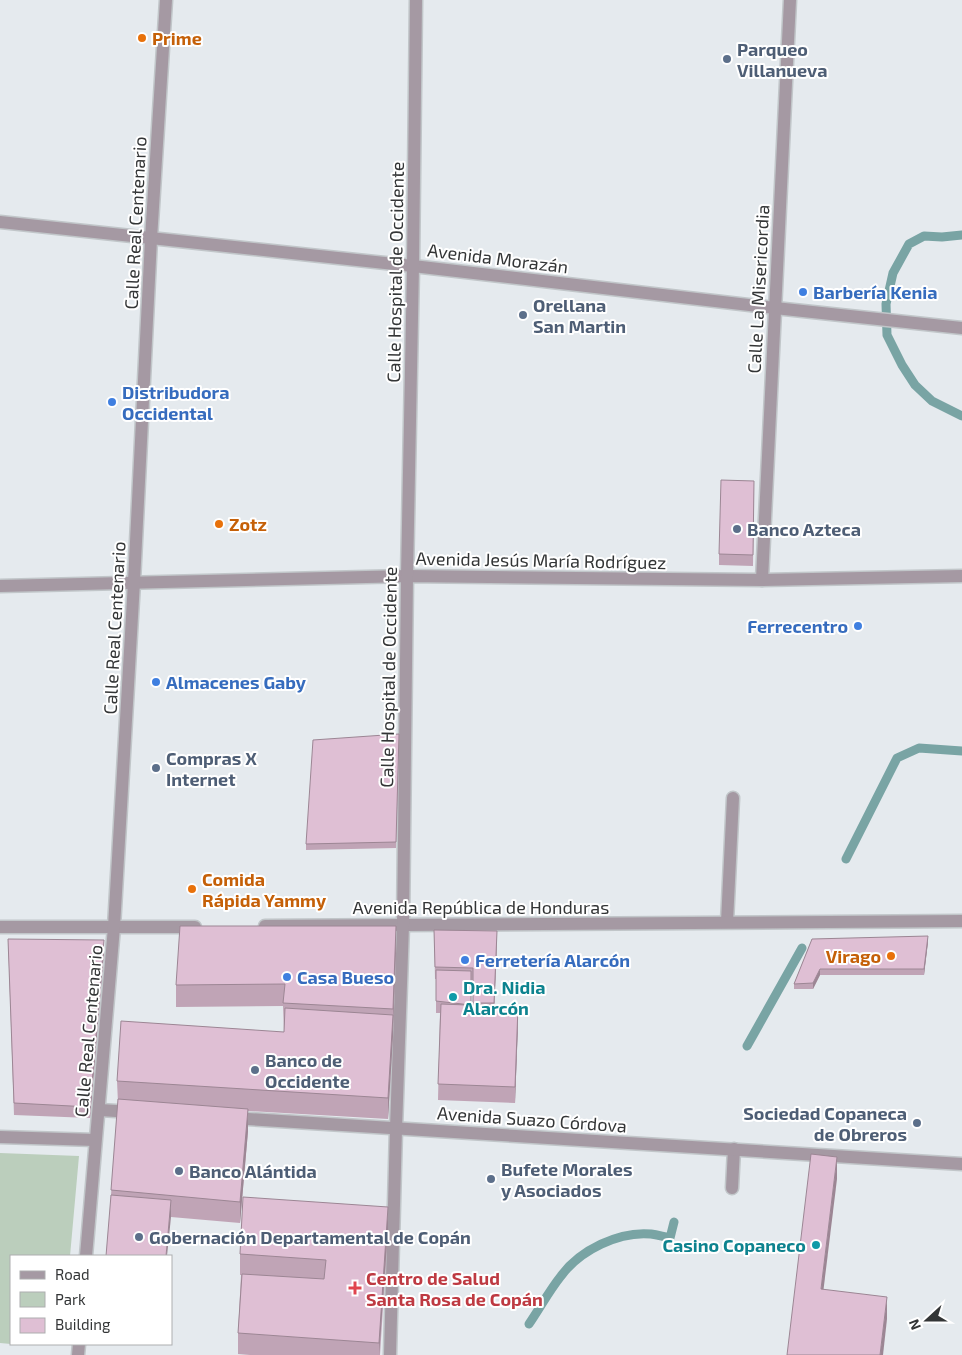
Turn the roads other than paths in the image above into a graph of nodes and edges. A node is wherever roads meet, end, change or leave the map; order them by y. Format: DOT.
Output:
graph roads {
  1 [pos="166,0"];
  2 [pos="416,0"];
  3 [pos="790,0"];
  4 [pos="0,222"];
  5 [pos="151,239"];
  6 [pos="413,266"];
  7 [pos="775,308"];
  8 [pos="962,328"];
  9 [pos="407,576"];
  10 [pos="962,576"];
  11 [pos="762,580"];
  12 [pos="134,582"];
  13 [pos="0,586"];
  14 [pos="733,798"];
  15 [pos="962,921"];
  16 [pos="727,922"];
  17 [pos="403,925"];
  18 [pos="211,926"];
  19 [pos="249,926"];
  20 [pos="0,927"];
  21 [pos="114,927"];
  22 [pos="100,1110"];
  23 [pos="149,1113"];
  24 [pos="218,1117"];
  25 [pos="396,1128"];
  26 [pos="0,1137"];
  27 [pos="96,1140"];
  28 [pos="734,1150"];
  29 [pos="962,1164"];
  30 [pos="732,1188"];
  31 [pos="86,1255"];
  32 [pos="390,1355"];
  1 -- 5 [label="street, Calle Real Centenario"];
  2 -- 6 [label="street, Calle Hospital de Occidente"];
  3 -- 7 [label="street, Calle La Misericordia"];
  4 -- 5 [label="street, Avenida Morazán"];
  5 -- 6 [label="street, Avenida Morazán"];
  5 -- 12 [label="street, Calle Real Centenario"];
  6 -- 7 [label="street, Avenida Morazán"];
  6 -- 9 [label="street, Calle Hospital de Occidente"];
  7 -- 8 [label="street, Avenida Morazán"];
  7 -- 11 [label="street, Calle La Misericordia"];
  9 -- 11 [label="street, Avenida Jesús María Rodríguez"];
  9 -- 12 [label="street, Avenida Jesús María Rodríguez"];
  9 -- 17 [label="street, Calle Hospital de Occidente"];
  10 -- 11 [label="street, Avenida Jesús María Rodríguez"];
  12 -- 13 [label="street, Avenida Jesús María Rodríguez"];
  12 -- 21 [label="street, Calle Real Centenario"];
  14 -- 16 [label="street"];
  15 -- 16 [label="street, Avenida República de Honduras"];
  16 -- 17 [label="street, Avenida República de Honduras"];
  17 -- 19 [label="street, Avenida República de Honduras"];
  17 -- 25 [label="street, Calle Hospital de Occidente"];
  18 -- 21 [label="street"];
  20 -- 21 [label="street"];
  21 -- 22 [label="street, Calle Real Centenario"];
  22 -- 23 [label="street"];
  22 -- 27 [label="street, Calle Real Centenario"];
  24 -- 25 [label="street, Avenida Suazo Córdova"];
  25 -- 28 [label="street, Avenida Suazo Córdova"];
  25 -- 32 [label="street, Calle Hospital de Occidente"];
  26 -- 27 [label="street"];
  27 -- 31 [label="street, Calle Real Centenario"];
  28 -- 29 [label="street, Avenida Suazo Córdova"];
  28 -- 30 [label="street"];
}
